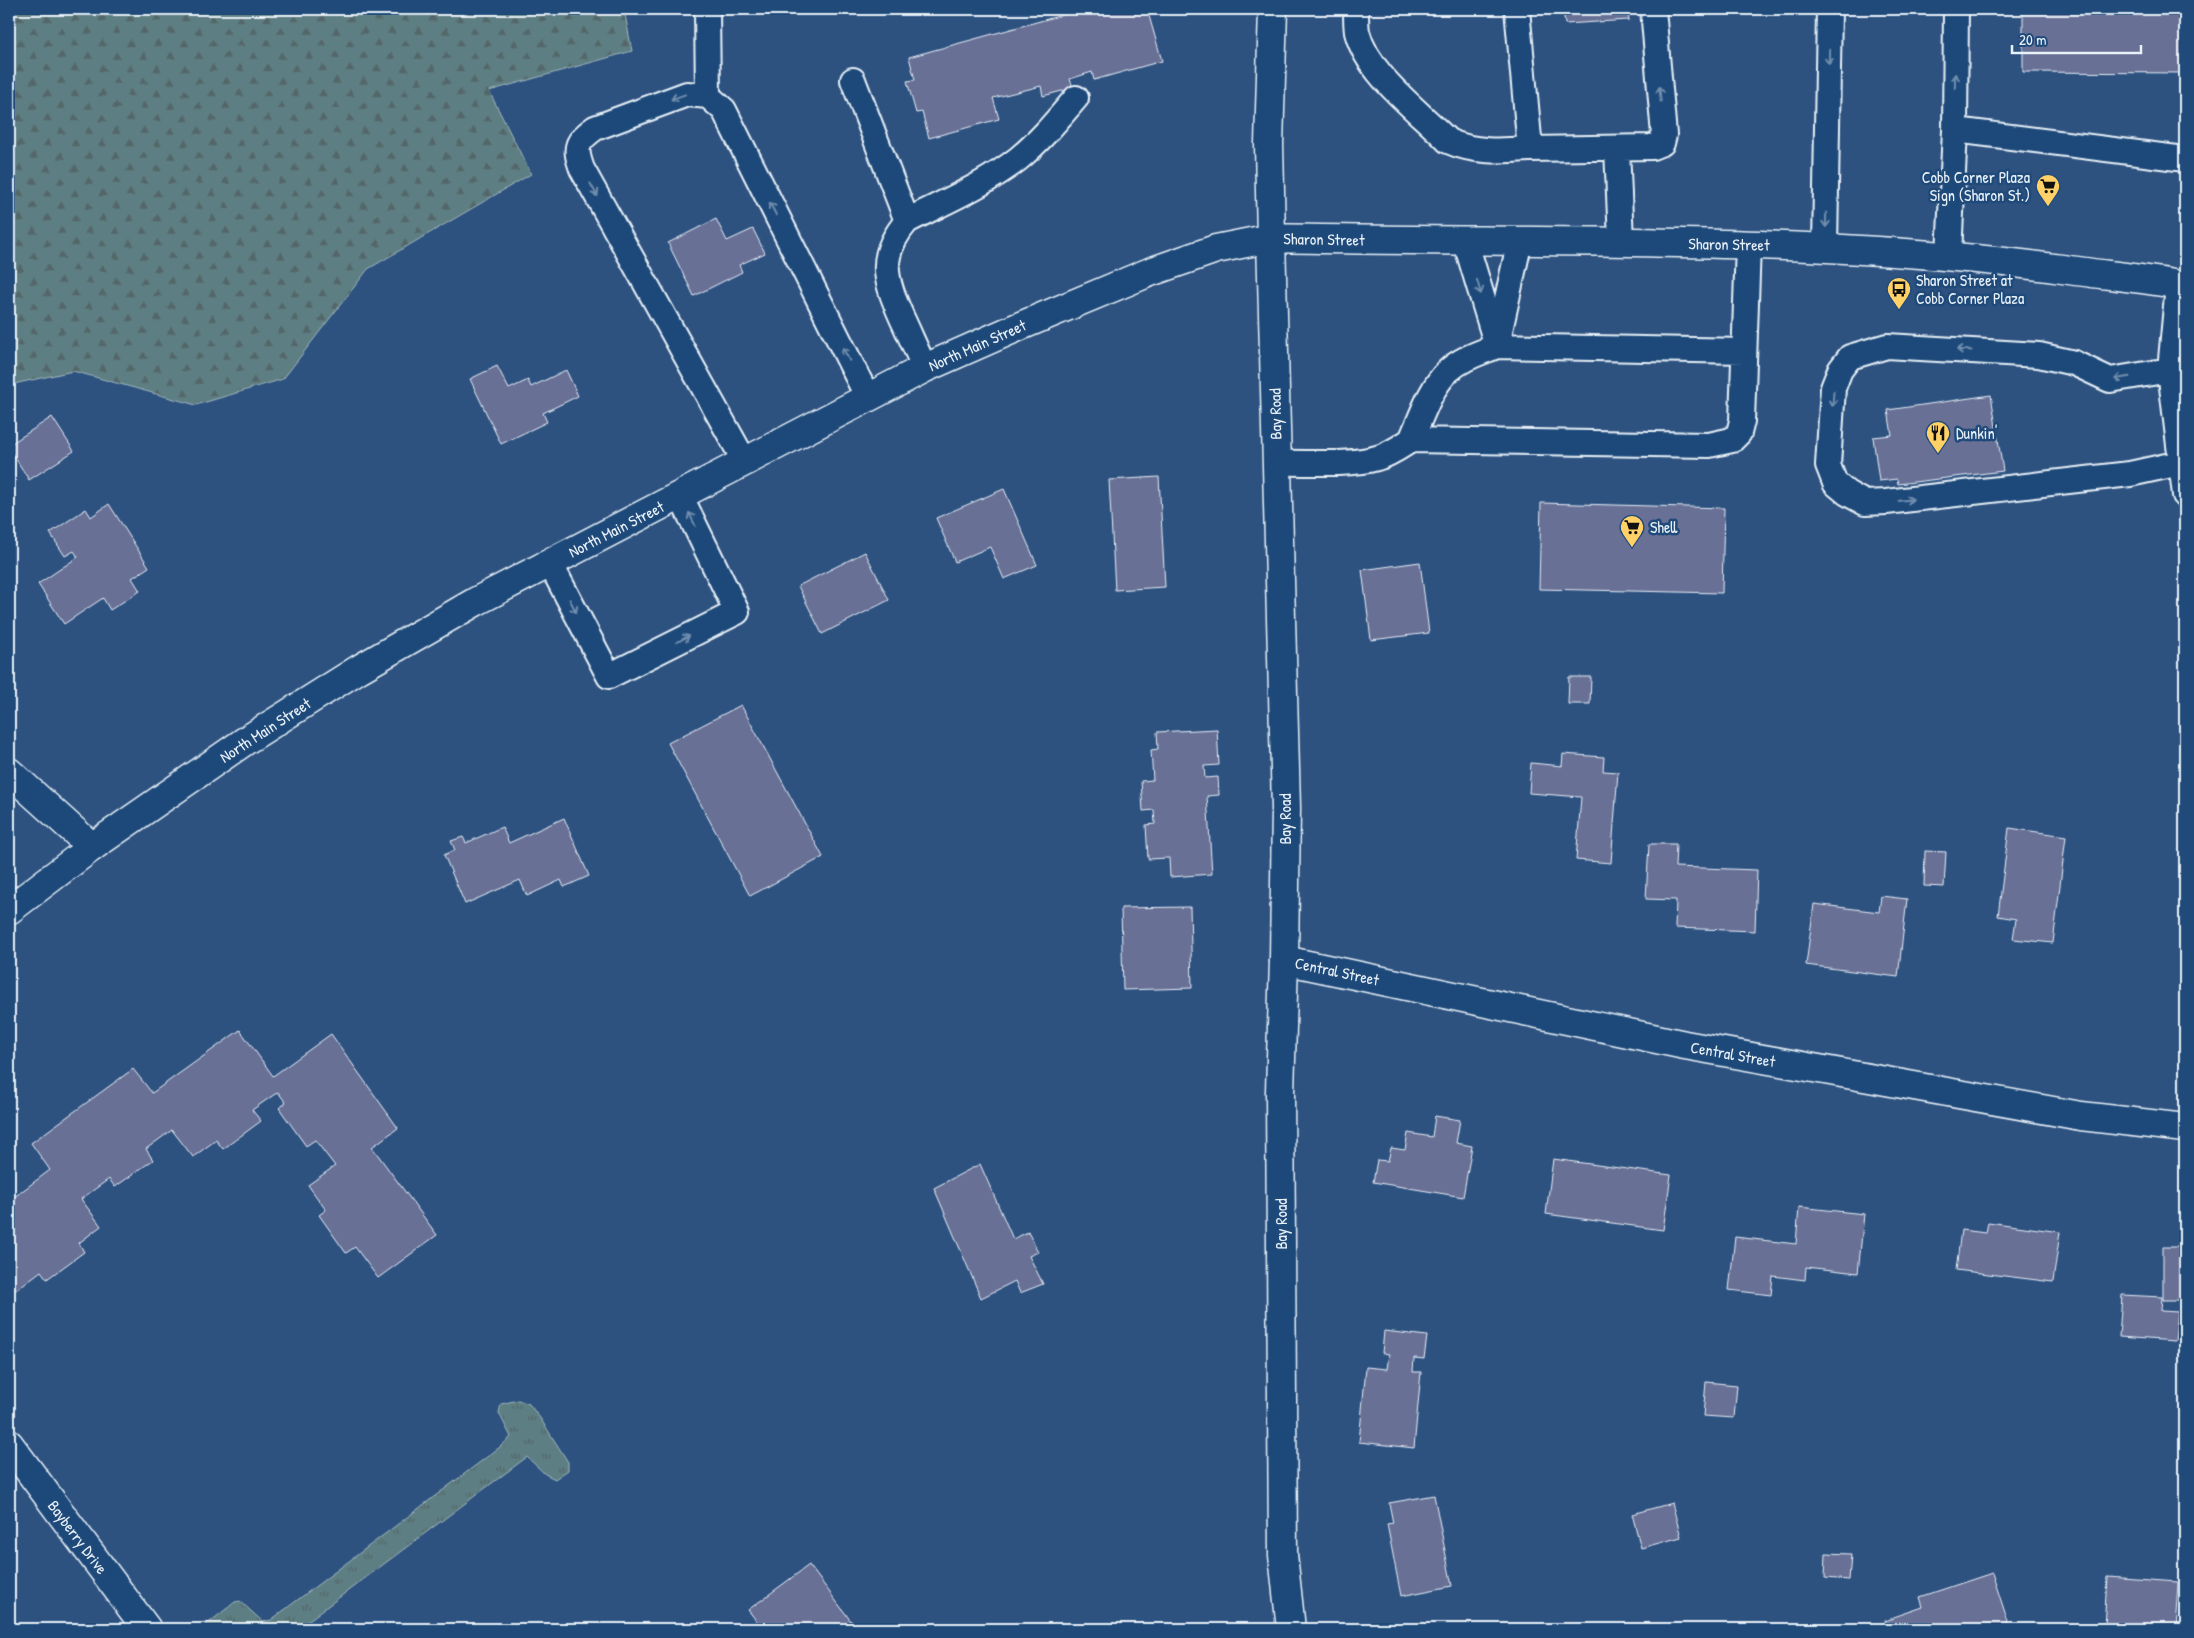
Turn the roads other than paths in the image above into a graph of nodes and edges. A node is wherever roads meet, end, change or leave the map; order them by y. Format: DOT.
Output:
graph roads {
  1 [pos="707,9"];
  2 [pos="1273,9"];
  3 [pos="1356,9"];
  4 [pos="1517,9"];
  5 [pos="1653,9"];
  6 [pos="1830,9"];
  7 [pos="1956,9"];
  8 [pos="853,80"];
  9 [pos="708,96"];
  10 [pos="1076,98"];
  11 [pos="1955,130"];
  12 [pos="1617,148"];
  13 [pos="1530,149"];
  14 [pos="2185,159"];
  15 [pos="907,221"];
  16 [pos="1271,238"];
  17 [pos="1465,240"];
  18 [pos="1520,240"];
  19 [pos="1621,241"];
  20 [pos="1748,244"];
  21 [pos="1825,247"];
  22 [pos="1949,255"];
  23 [pos="2182,286"];
  24 [pos="1496,346"];
  25 [pos="1744,351"];
  26 [pos="925,368"];
  27 [pos="2170,370"];
  28 [pos="868,398"];
  29 [pos="1411,440"];
  30 [pos="745,462"];
  31 [pos="2180,462"];
  32 [pos="1276,463"];
  33 [pos="680,495"];
  34 [pos="2185,495"];
  35 [pos="550,563"];
  36 [pos="9,772"];
  37 [pos="92,848"];
  38 [pos="9,910"];
  39 [pos="1284,960"];
  40 [pos="2185,1128"];
  41 [pos="9,1444"];
  42 [pos="147,1629"];
  43 [pos="1291,1629"];
  1 -- 9 [label="lane"];
  2 -- 16 [label="main road, Bay Road"];
  3 -- 13 [label="lane"];
  4 -- 13 [label="lane"];
  12 -- 5 [label="lane, one-way"];
  6 -- 21 [label="lane, one-way"];
  11 -- 7 [label="lane, one-way"];
  8 -- 15 [label="lane"];
  28 -- 9 [label="lane, one-way"];
  9 -- 30 [label="lane, one-way"];
  10 -- 15 [label="lane"];
  11 -- 14 [label="lane"];
  11 -- 22 [label="lane"];
  12 -- 13 [label="lane"];
  12 -- 19 [label="lane"];
  15 -- 26 [label="lane"];
  16 -- 17 [label="main road, Sharon Street"];
  16 -- 26 [label="main road, North Main Street"];
  16 -- 32 [label="main road, Bay Road"];
  17 -- 18 [label="main road, Sharon Street"];
  17 -- 24 [label="lane, one-way"];
  18 -- 19 [label="main road, Sharon Street"];
  18 -- 24 [label="lane"];
  19 -- 20 [label="main road, Sharon Street"];
  20 -- 21 [label="main road, Sharon Street"];
  20 -- 25 [label="lane"];
  21 -- 22 [label="main road, Sharon Street"];
  22 -- 23 [label="main road, Sharon Street"];
  23 -- 27 [label="lane"];
  24 -- 25 [label="lane"];
  24 -- 29 [label="lane"];
  25 -- 29 [label="lane"];
  26 -- 28 [label="main road, North Main Street"];
  27 -- 31 [label="lane"];
  27 -- 31 [label="lane, one-way"];
  28 -- 30 [label="main road, North Main Street"];
  29 -- 32 [label="lane"];
  30 -- 33 [label="main road, North Main Street"];
  31 -- 34 [label="lane"];
  32 -- 39 [label="main road, Bay Road"];
  33 -- 35 [label="main road, North Main Street"];
  35 -- 33 [label="lane, one-way"];
  35 -- 37 [label="main road, North Main Street"];
  36 -- 37 [label="main road"];
  37 -- 38 [label="main road, North Main Street"];
  39 -- 40 [label="main road, Central Street"];
  39 -- 43 [label="main road, Bay Road"];
  41 -- 42 [label="main road, Bayberry Drive"];
}
